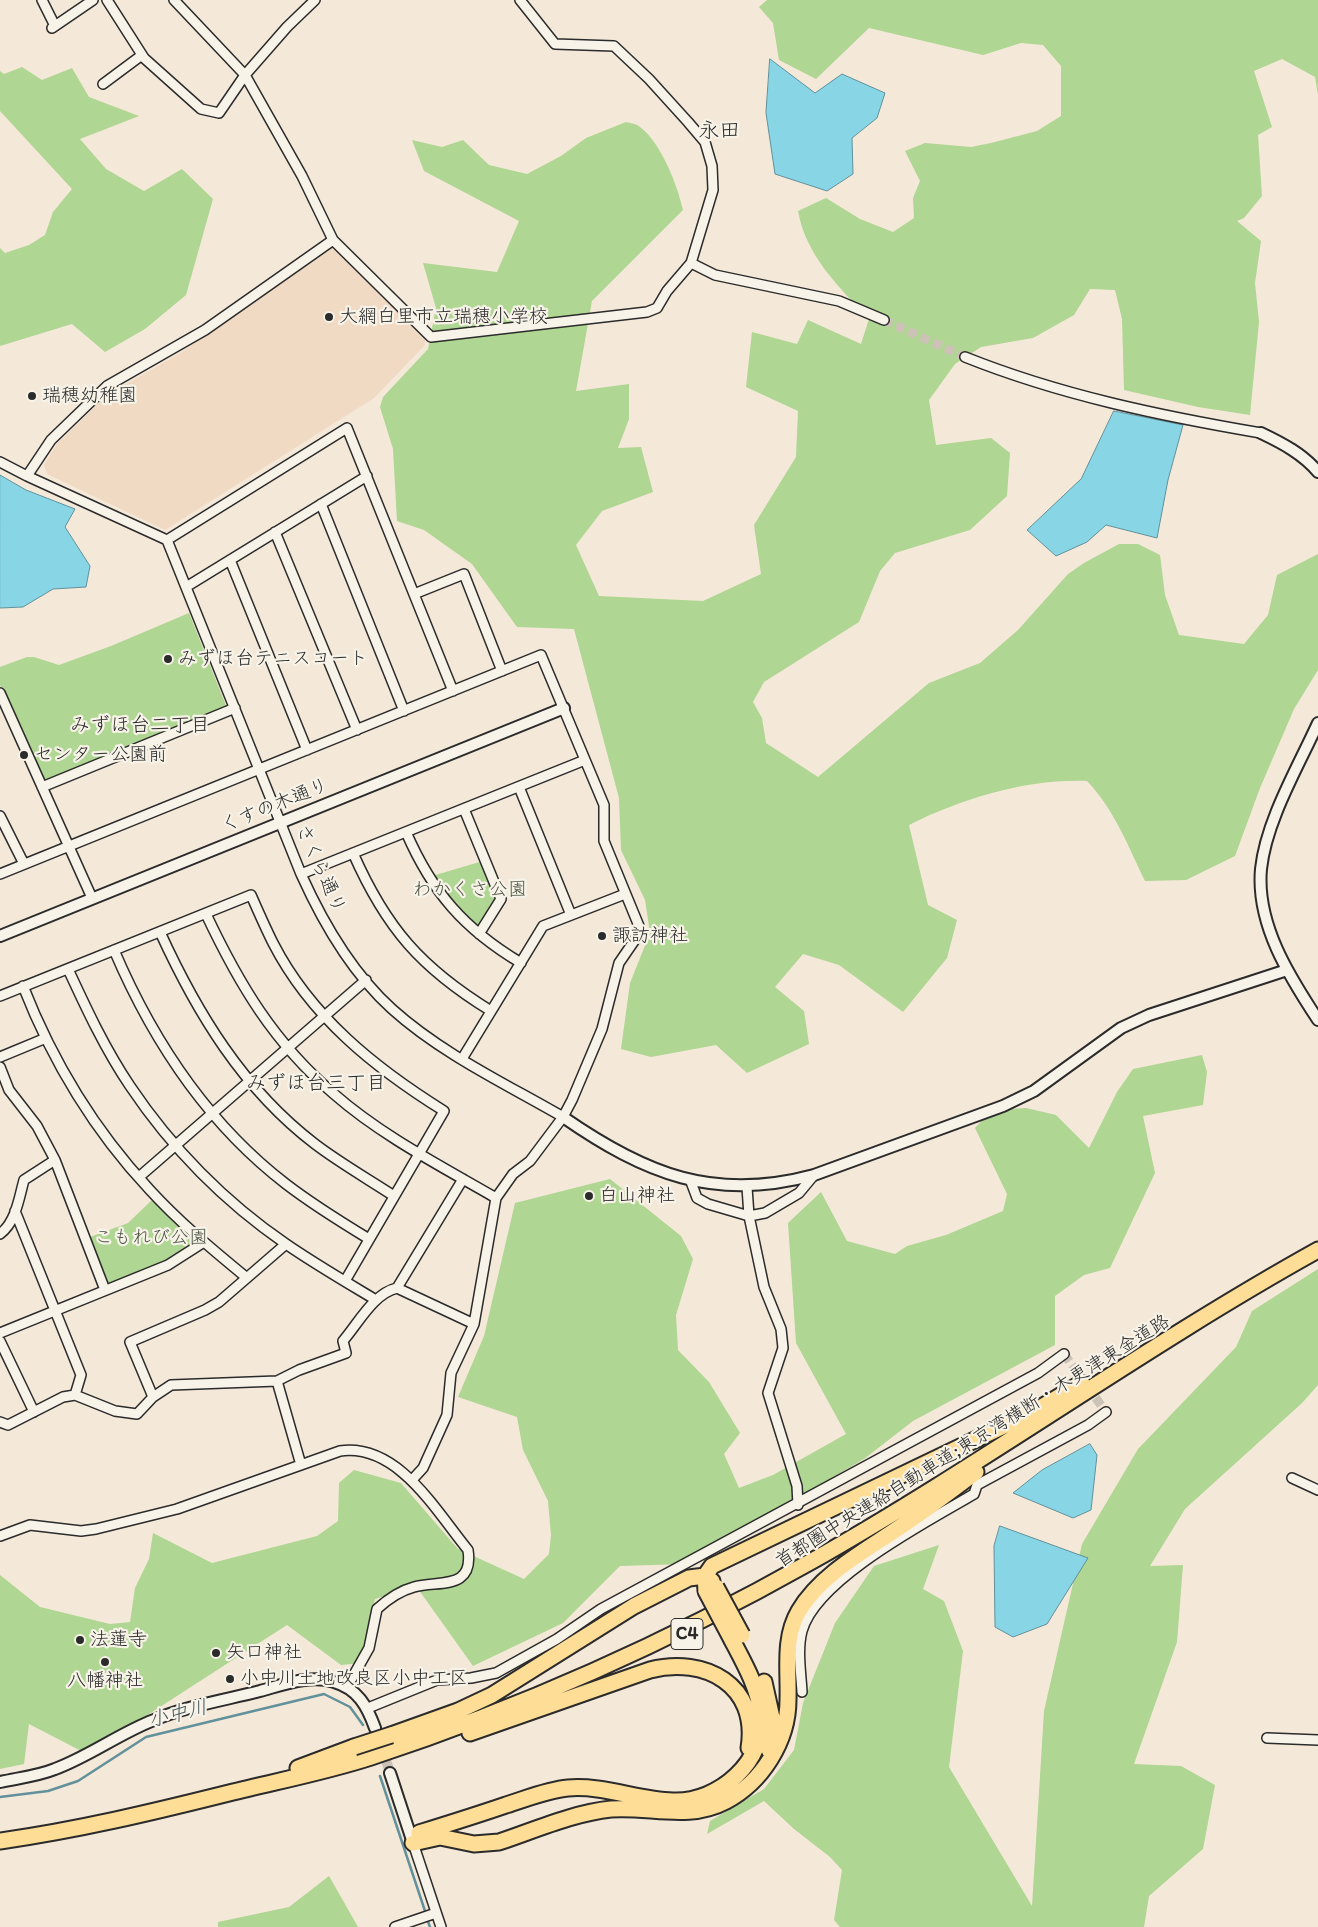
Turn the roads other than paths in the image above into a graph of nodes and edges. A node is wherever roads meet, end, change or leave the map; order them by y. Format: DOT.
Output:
graph roads {
  1 [pos="42,0"];
  2 [pos="93,0"];
  3 [pos="107,0"];
  4 [pos="174,0"];
  5 [pos="315,0"];
  6 [pos="520,0"];
  7 [pos="142,55"];
  8 [pos="245,75"];
  9 [pos="102,84"];
  10 [pos="332,240"];
  11 [pos="691,263"];
  12 [pos="884,320"];
  13 [pos="965,357"];
  14 [pos="1261,433"];
  15 [pos="0,462"];
  16 [pos="1318,472"];
  17 [pos="27,476"];
  18 [pos="366,476"];
  19 [pos="321,504"];
  20 [pos="275,532"];
  21 [pos="167,540"];
  22 [pos="230,560"];
  23 [pos="186,587"];
  24 [pos="414,594"];
  25 [pos="502,671"];
  26 [pos="453,691"];
  27 [pos="0,693"];
  28 [pos="235,708"];
  29 [pos="564,708"];
  30 [pos="404,711"];
  31 [pos="1318,723"];
  32 [pos="357,730"];
  33 [pos="307,750"];
  34 [pos="586,760"];
  35 [pos="260,769"];
  36 [pos="42,787"];
  37 [pos="518,787"];
  38 [pos="464,809"];
  39 [pos="0,816"];
  40 [pos="281,822"];
  41 [pos="406,832"];
  42 [pos="69,846"];
  43 [pos="353,853"];
  44 [pos="24,864"];
  45 [pos="0,874"];
  46 [pos="302,874"];
  47 [pos="625,894"];
  48 [pos="92,898"];
  49 [pos="206,914"];
  50 [pos="571,915"];
  51 [pos="160,932"];
  52 [pos="479,934"];
  53 [pos="0,936"];
  54 [pos="114,950"];
  55 [pos="521,963"];
  56 [pos="68,969"];
  57 [pos="1288,970"];
  58 [pos="366,980"];
  59 [pos="23,986"];
  60 [pos="0,996"];
  61 [pos="491,1011"];
  62 [pos="324,1016"];
  63 [pos="1318,1020"];
  64 [pos="46,1038"];
  65 [pos="287,1048"];
  66 [pos="0,1058"];
  67 [pos="462,1059"];
  68 [pos="0,1067"];
  69 [pos="250,1080"];
  70 [pos="212,1113"];
  71 [pos="563,1117"];
  72 [pos="175,1145"];
  73 [pos="420,1154"];
  74 [pos="55,1160"];
  75 [pos="814,1175"];
  76 [pos="138,1177"];
  77 [pos="463,1178"];
  78 [pos="691,1182"];
  79 [pos="747,1187"];
  80 [pos="394,1196"];
  81 [pos="496,1198"];
  82 [pos="16,1211"];
  83 [pos="749,1216"];
  84 [pos="0,1234"];
  85 [pos="369,1239"];
  86 [pos="204,1242"];
  87 [pos="286,1244"];
  88 [pos="1318,1250"];
  89 [pos="1303,1259"];
  90 [pos="247,1278"];
  91 [pos="345,1281"];
  92 [pos="397,1288"];
  93 [pos="105,1290"];
  94 [pos="376,1300"];
  95 [pos="1228,1302"];
  96 [pos="55,1311"];
  97 [pos="474,1324"];
  98 [pos="0,1333"];
  99 [pos="0,1341"];
  100 [pos="1064,1354"];
  101 [pos="277,1381"];
  102 [pos="75,1395"];
  103 [pos="153,1397"];
  104 [pos="34,1412"];
  105 [pos="1106,1412"];
  106 [pos="0,1422"];
  107 [pos="1012,1446"];
  108 [pos="301,1465"];
  109 [pos="1292,1478"];
  110 [pos="412,1480"];
  111 [pos="1318,1490"];
  112 [pos="798,1504"];
  113 [pos="0,1536"];
  114 [pos="709,1584"];
  115 [pos="737,1637"];
  116 [pos="347,1687"];
  117 [pos="802,1692"];
  118 [pos="368,1708"];
  119 [pos="376,1728"];
  120 [pos="1267,1738"];
  121 [pos="1318,1740"];
  122 [pos="745,1764"];
  123 [pos="370,1765"];
  124 [pos="762,1770"];
  125 [pos="390,1772"];
  126 [pos="0,1782"];
  127 [pos="239,1791"];
  128 [pos="412,1840"];
  129 [pos="0,1842"];
  130 [pos="0,1849"];
  131 [pos="434,1914"];
  132 [pos="395,1927"];
  133 [pos="441,1927"];
  1 -- 2 [label="street"];
  3 -- 7 [label="street"];
  4 -- 8 [label="street"];
  5 -- 8 [label="street"];
  6 -- 11 [label="street"];
  7 -- 8 [label="street"];
  7 -- 9 [label="street"];
  8 -- 10 [label="street"];
  10 -- 11 [label="street"];
  10 -- 17 [label="street"];
  11 -- 12 [label="street"];
  13 -- 14 [label="street"];
  14 -- 16 [label="street"];
  15 -- 17 [label="street"];
  17 -- 21 [label="street"];
  18 -- 19 [label="street"];
  18 -- 21 [label="street"];
  18 -- 24 [label="street"];
  19 -- 20 [label="street"];
  19 -- 30 [label="street"];
  20 -- 22 [label="street"];
  20 -- 32 [label="street"];
  21 -- 23 [label="street, さくら通り"];
  22 -- 23 [label="street"];
  22 -- 33 [label="street"];
  23 -- 28 [label="street, さくら通り"];
  24 -- 25 [label="street"];
  24 -- 26 [label="street"];
  25 -- 26 [label="street"];
  25 -- 29 [label="street"];
  26 -- 30 [label="street"];
  27 -- 36 [label="street"];
  28 -- 35 [label="street, さくら通り"];
  28 -- 36 [label="street"];
  29 -- 34 [label="street"];
  29 -- 40 [label="street, くすの木通り"];
  30 -- 32 [label="street"];
  31 -- 57 [label="street"];
  32 -- 33 [label="street"];
  33 -- 35 [label="street"];
  34 -- 37 [label="street"];
  34 -- 47 [label="street"];
  35 -- 40 [label="street, さくら通り"];
  35 -- 42 [label="street"];
  36 -- 42 [label="street"];
  37 -- 38 [label="street"];
  37 -- 50 [label="street"];
  38 -- 41 [label="street"];
  38 -- 52 [label="street"];
  39 -- 44 [label="street"];
  40 -- 46 [label="street, さくら通り"];
  40 -- 48 [label="street, くすの木通り"];
  41 -- 43 [label="street"];
  41 -- 52 [label="street"];
  42 -- 44 [label="street"];
  42 -- 48 [label="street"];
  43 -- 46 [label="street"];
  43 -- 61 [label="street"];
  44 -- 45 [label="street"];
  46 -- 58 [label="street, さくら通り"];
  47 -- 50 [label="street"];
  47 -- 71 [label="street"];
  48 -- 53 [label="street, くすの木通り"];
  49 -- 51 [label="street"];
  49 -- 62 [label="street"];
  49 -- 65 [label="street"];
  50 -- 55 [label="street"];
  51 -- 54 [label="street"];
  51 -- 69 [label="street"];
  52 -- 55 [label="street"];
  54 -- 56 [label="street"];
  54 -- 70 [label="street"];
  55 -- 61 [label="street"];
  56 -- 59 [label="street"];
  56 -- 72 [label="street"];
  57 -- 63 [label="street"];
  57 -- 75 [label="street"];
  58 -- 62 [label="street"];
  58 -- 67 [label="street, さくら通り"];
  59 -- 60 [label="street"];
  59 -- 64 [label="street"];
  61 -- 67 [label="street"];
  62 -- 65 [label="street"];
  62 -- 73 [label="street"];
  64 -- 66 [label="street"];
  64 -- 76 [label="street"];
  65 -- 69 [label="street"];
  65 -- 73 [label="street"];
  67 -- 71 [label="street, さくら通り"];
  68 -- 74 [label="street"];
  69 -- 70 [label="street"];
  69 -- 80 [label="street"];
  70 -- 72 [label="street"];
  70 -- 85 [label="street"];
  71 -- 78 [label="street"];
  71 -- 81 [label="street"];
  72 -- 76 [label="street"];
  72 -- 87 [label="street"];
  73 -- 77 [label="street"];
  73 -- 80 [label="street"];
  74 -- 82 [label="street"];
  74 -- 93 [label="street"];
  75 -- 79 [label="street"];
  75 -- 83 [label="street"];
  76 -- 86 [label="street"];
  77 -- 81 [label="street"];
  77 -- 92 [label="street"];
  78 -- 79 [label="street"];
  78 -- 83 [label="street"];
  79 -- 83 [label="street"];
  80 -- 85 [label="street"];
  81 -- 97 [label="street"];
  82 -- 84 [label="street"];
  82 -- 96 [label="street"];
  83 -- 112 [label="street"];
  85 -- 91 [label="street"];
  86 -- 90 [label="street"];
  86 -- 93 [label="street"];
  87 -- 90 [label="street"];
  87 -- 91 [label="street"];
  88 -- 89 [label="highway, 首都圏中央連絡自動車道;東京湾横断・木更津東金道路 / C4"];
  89 -- 95 [label="highway, 首都圏中央連絡自動車道;東京湾横断・木更津東金道路 / C4"];
  89 -- 107 [label="highway, 首都圏中央連絡自動車道;東京湾横断・木更津東金道路 / C4"];
  90 -- 103 [label="street"];
  91 -- 94 [label="street"];
  92 -- 94 [label="street"];
  92 -- 97 [label="street"];
  93 -- 96 [label="street"];
  94 -- 101 [label="street"];
  95 -- 114 [label="highway"];
  95 -- 127 [label="highway, 首都圏中央連絡自動車道;東京湾横断・木更津東金道路 / C4"];
  96 -- 98 [label="street"];
  96 -- 102 [label="street"];
  97 -- 110 [label="street"];
  99 -- 104 [label="street"];
  100 -- 112 [label="street"];
  101 -- 103 [label="street"];
  101 -- 108 [label="street"];
  102 -- 103 [label="street"];
  102 -- 104 [label="street"];
  104 -- 106 [label="street"];
  105 -- 117 [label="street"];
  107 -- 123 [label="highway, 首都圏中央連絡自動車道;東京湾横断・木更津東金道路 / C4"];
  107 -- 124 [label="highway"];
  108 -- 110 [label="street"];
  108 -- 113 [label="street"];
  109 -- 111 [label="street"];
  110 -- 116 [label="street"];
  112 -- 118 [label="street"];
  114 -- 115 [label="highway, bridge"];
  114 -- 127 [label="highway, bridge"];
  115 -- 122 [label="highway"];
  115 -- 124 [label="highway"];
  116 -- 118 [label="street"];
  116 -- 126 [label="street"];
  118 -- 119 [label="street"];
  120 -- 121 [label="street"];
  122 -- 123 [label="highway"];
  122 -- 128 [label="highway"];
  123 -- 130 [label="highway, 首都圏中央連絡自動車道;東京湾横断・木更津東金道路 / C4"];
  124 -- 128 [label="highway"];
  125 -- 128 [label="street"];
  127 -- 129 [label="highway, 首都圏中央連絡自動車道;東京湾横断・木更津東金道路 / C4"];
  128 -- 131 [label="street"];
  131 -- 132 [label="street"];
  131 -- 133 [label="street"];
}
